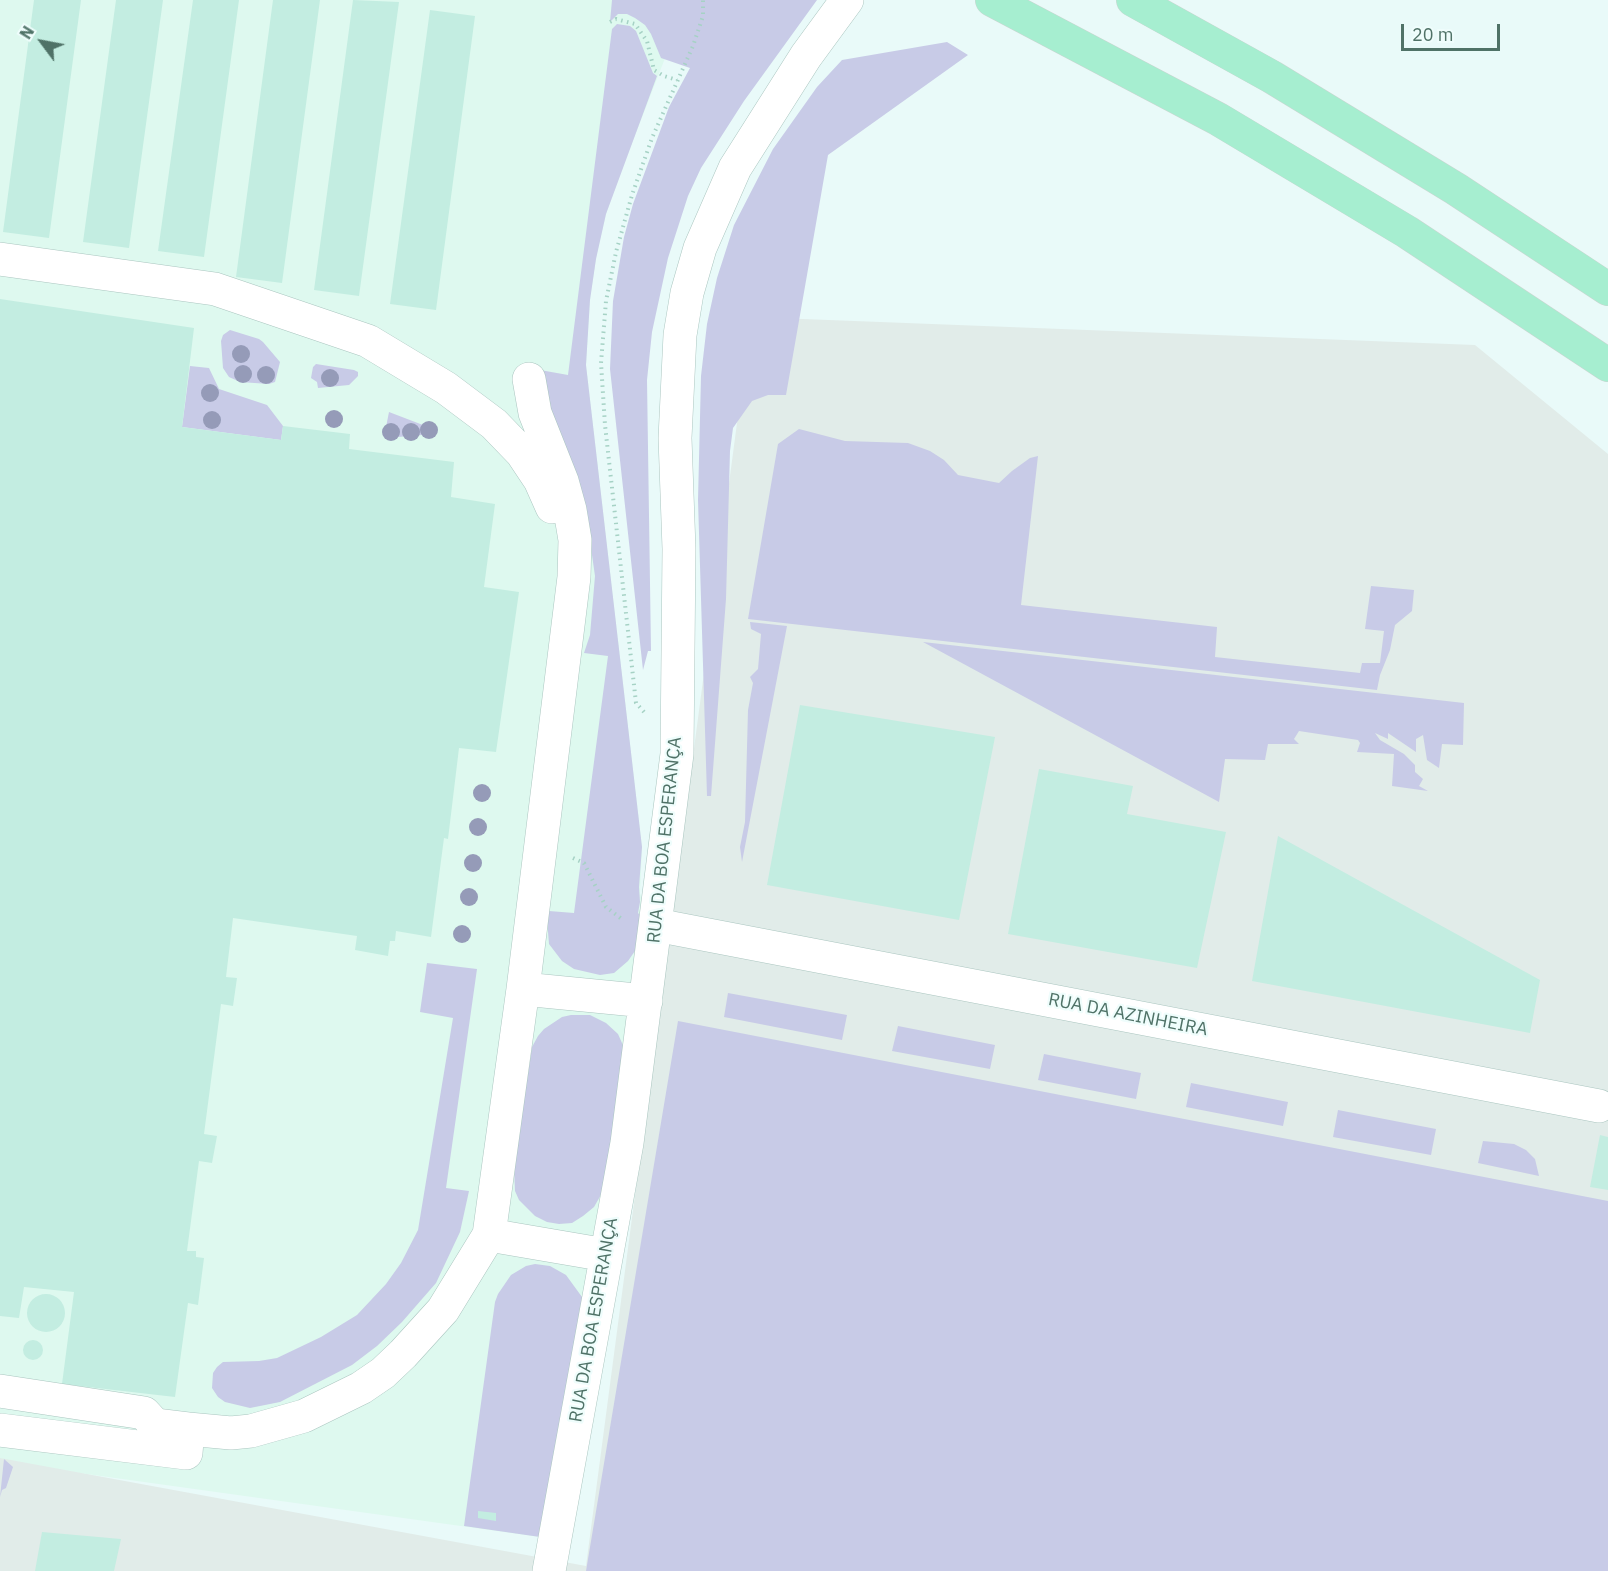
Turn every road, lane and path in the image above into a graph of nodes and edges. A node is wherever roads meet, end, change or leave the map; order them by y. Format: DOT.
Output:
graph roads {
  1 [pos="703,0"];
  2 [pos="848,0"];
  3 [pos="992,0"];
  4 [pos="1133,0"];
  5 [pos="610,22"];
  6 [pos="677,80"];
  7 [pos="0,259"];
  8 [pos="1608,289"];
  9 [pos="1608,365"];
  10 [pos="528,379"];
  11 [pos="574,577"];
  12 [pos="677,754"];
  13 [pos="541,844"];
  14 [pos="656,925"];
  15 [pos="523,988"];
  16 [pos="646,1001"];
  17 [pos="1599,1106"];
  18 [pos="489,1235"];
  19 [pos="606,1256"];
  20 [pos="0,1391"];
  21 [pos="188,1429"];
  22 [pos="0,1430"];
  23 [pos="549,1571"];
  1 -- 6 [label="path"];
  2 -- 12 [label="street, RUA DA BOA ESPERANÇA"];
  3 -- 9 [label="highway"];
  4 -- 8 [label="highway"];
  5 -- 6 [label="path"];
  6 -- 12 [label="path"];
  7 -- 11 [label="street"];
  10 -- 11 [label="street"];
  11 -- 13 [label="street"];
  12 -- 14 [label="street, RUA DA BOA ESPERANÇA"];
  13 -- 14 [label="path"];
  13 -- 15 [label="street"];
  14 -- 16 [label="street, RUA DA BOA ESPERANÇA"];
  14 -- 17 [label="street, RUA DA AZINHEIRA"];
  15 -- 16 [label="street"];
  15 -- 18 [label="street"];
  16 -- 19 [label="street, RUA DA BOA ESPERANÇA"];
  18 -- 19 [label="street"];
  18 -- 21 [label="street"];
  19 -- 23 [label="street, RUA DA BOA ESPERANÇA"];
  20 -- 21 [label="street"];
  21 -- 22 [label="street"];
}
